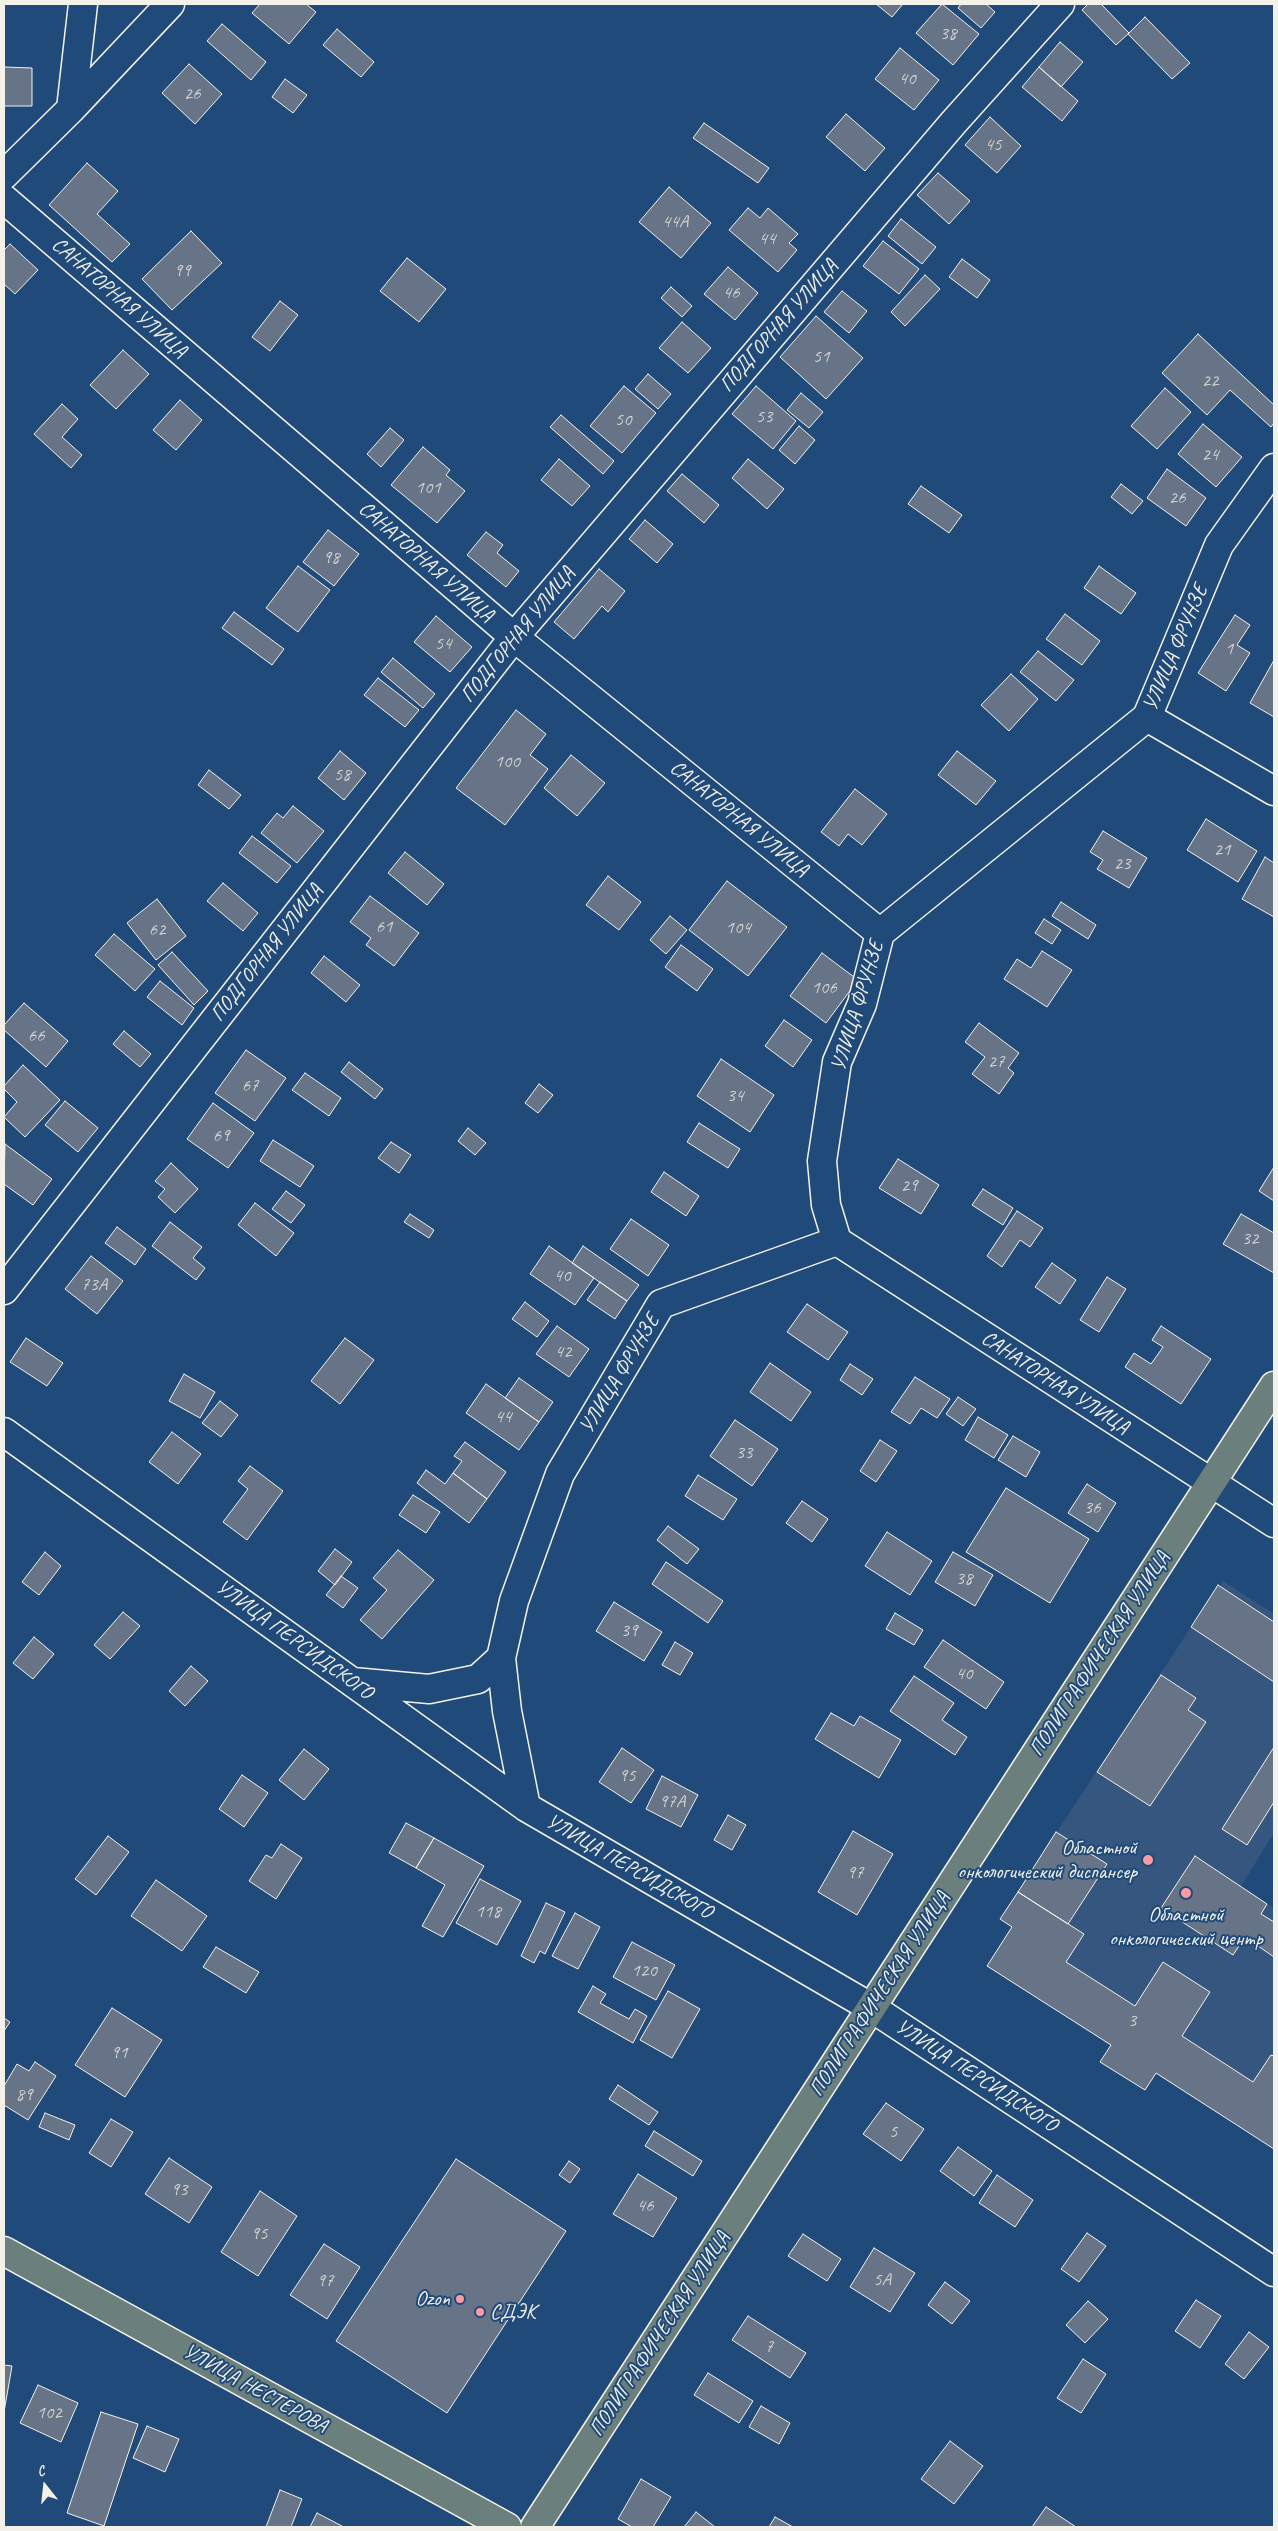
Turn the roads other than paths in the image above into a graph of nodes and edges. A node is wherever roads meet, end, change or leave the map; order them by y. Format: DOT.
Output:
graph roads {
  1 [pos="83,4"];
  2 [pos="170,4"];
  3 [pos="1060,4"];
  4 [pos="71,109"];
  5 [pos="4,175"];
  6 [pos="4,199"];
  7 [pos="1274,468"];
  8 [pos="514,637"];
  9 [pos="1147,717"];
  10 [pos="1274,792"];
  11 [pos="880,934"];
  12 [pos="837,1241"];
  13 [pos="4,1290"];
  14 [pos="1274,1386"];
  15 [pos="4,1432"];
  16 [pos="1211,1483"];
  17 [pos="1274,1523"];
  18 [pos="501,1658"];
  19 [pos="352,1682"];
  20 [pos="526,1807"];
  21 [pos="872,2008"];
  22 [pos="4,2251"];
  23 [pos="1274,2272"];
  24 [pos="507,2527"];
  25 [pos="535,2527"];
  1 -- 4 [label="street"];
  2 -- 4 [label="street"];
  3 -- 8 [label="street, ПОДГОРНАЯ УЛИЦА"];
  4 -- 5 [label="street"];
  6 -- 8 [label="street, САНАТОРНАЯ УЛИЦА"];
  7 -- 9 [label="street, УЛИЦА ФРУНЗЕ"];
  8 -- 11 [label="street, САНАТОРНАЯ УЛИЦА"];
  8 -- 13 [label="street, ПОДГОРНАЯ УЛИЦА"];
  9 -- 10 [label="street"];
  9 -- 11 [label="street, УЛИЦА ФРУНЗЕ"];
  11 -- 12 [label="street, УЛИЦА ФРУНЗЕ"];
  12 -- 16 [label="street, САНАТОРНАЯ УЛИЦА"];
  12 -- 18 [label="street, УЛИЦА ФРУНЗЕ"];
  14 -- 16 [label="main road, ПОЛИГРАФИЧЕСКАЯ УЛИЦА"];
  15 -- 19 [label="street, УЛИЦА ПЕРСИДСКОГО"];
  16 -- 17 [label="street, САНАТОРНАЯ УЛИЦА"];
  16 -- 21 [label="main road, ПОЛИГРАФИЧЕСКАЯ УЛИЦА"];
  18 -- 19 [label="street"];
  18 -- 20 [label="street, УЛИЦА ФРУНЗЕ"];
  19 -- 20 [label="street, УЛИЦА ПЕРСИДСКОГО"];
  20 -- 21 [label="street, УЛИЦА ПЕРСИДСКОГО"];
  21 -- 23 [label="street, УЛИЦА ПЕРСИДСКОГО"];
  21 -- 25 [label="main road, ПОЛИГРАФИЧЕСКАЯ УЛИЦА"];
  22 -- 24 [label="main road, УЛИЦА НЕСТЕРОВА"];
}
